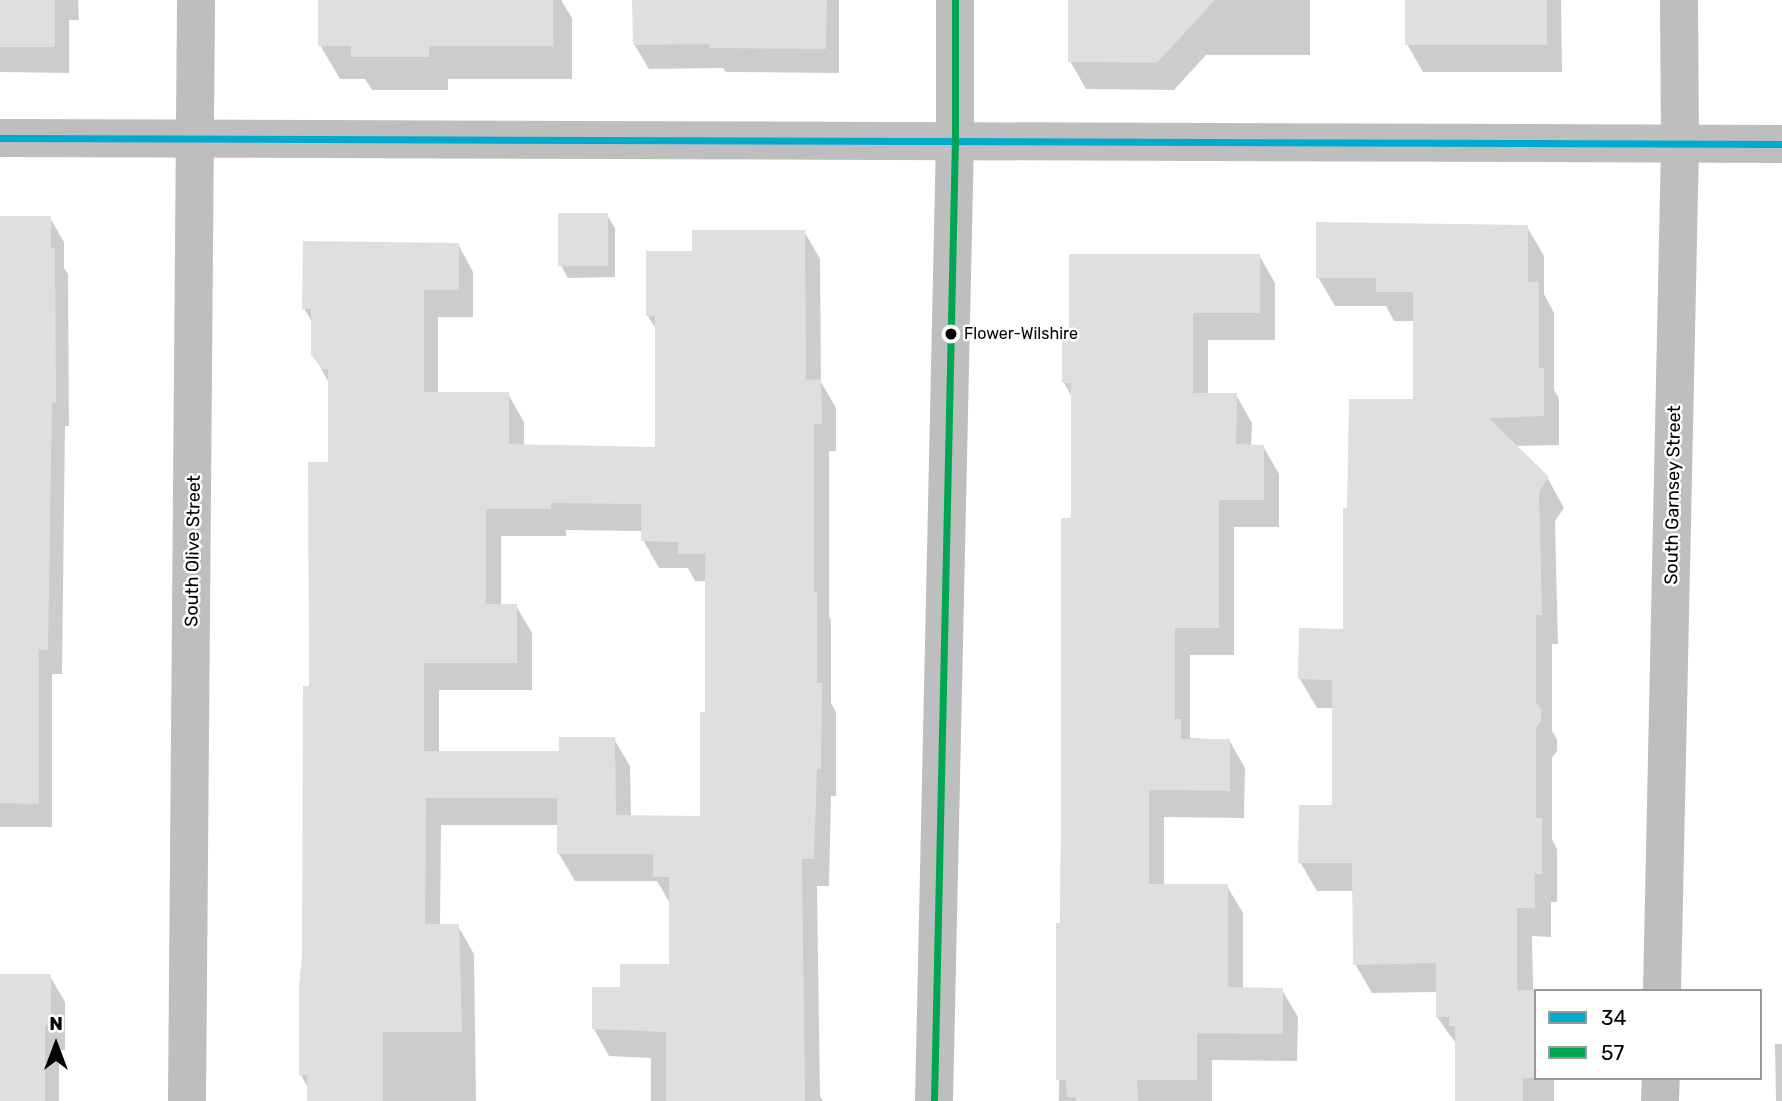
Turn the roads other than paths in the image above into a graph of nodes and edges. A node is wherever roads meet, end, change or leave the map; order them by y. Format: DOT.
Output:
graph roads {
  1 [pos="196,0"];
  2 [pos="955,0"];
  3 [pos="1679,0"];
  4 [pos="0,138"];
  5 [pos="197,139"];
  6 [pos="955,141"];
  7 [pos="1680,144"];
  8 [pos="1782,144"];
  9 [pos="1662,989"];
  10 [pos="1661,1080"];
  11 [pos="187,1101"];
  12 [pos="934,1101"];
  13 [pos="1660,1101"];
  1 -- 5 [label="street, South Olive Street"];
  2 -- 6 [label="street"];
  3 -- 7 [label="street, South Garnsey Street"];
  4 -- 5 [label="street"];
  5 -- 6 [label="street"];
  5 -- 11 [label="street, South Olive Street"];
  6 -- 7 [label="street"];
  6 -- 12 [label="street"];
  7 -- 8 [label="street"];
  7 -- 9 [label="street, South Garnsey Street"];
  10 -- 13 [label="street"];
}
